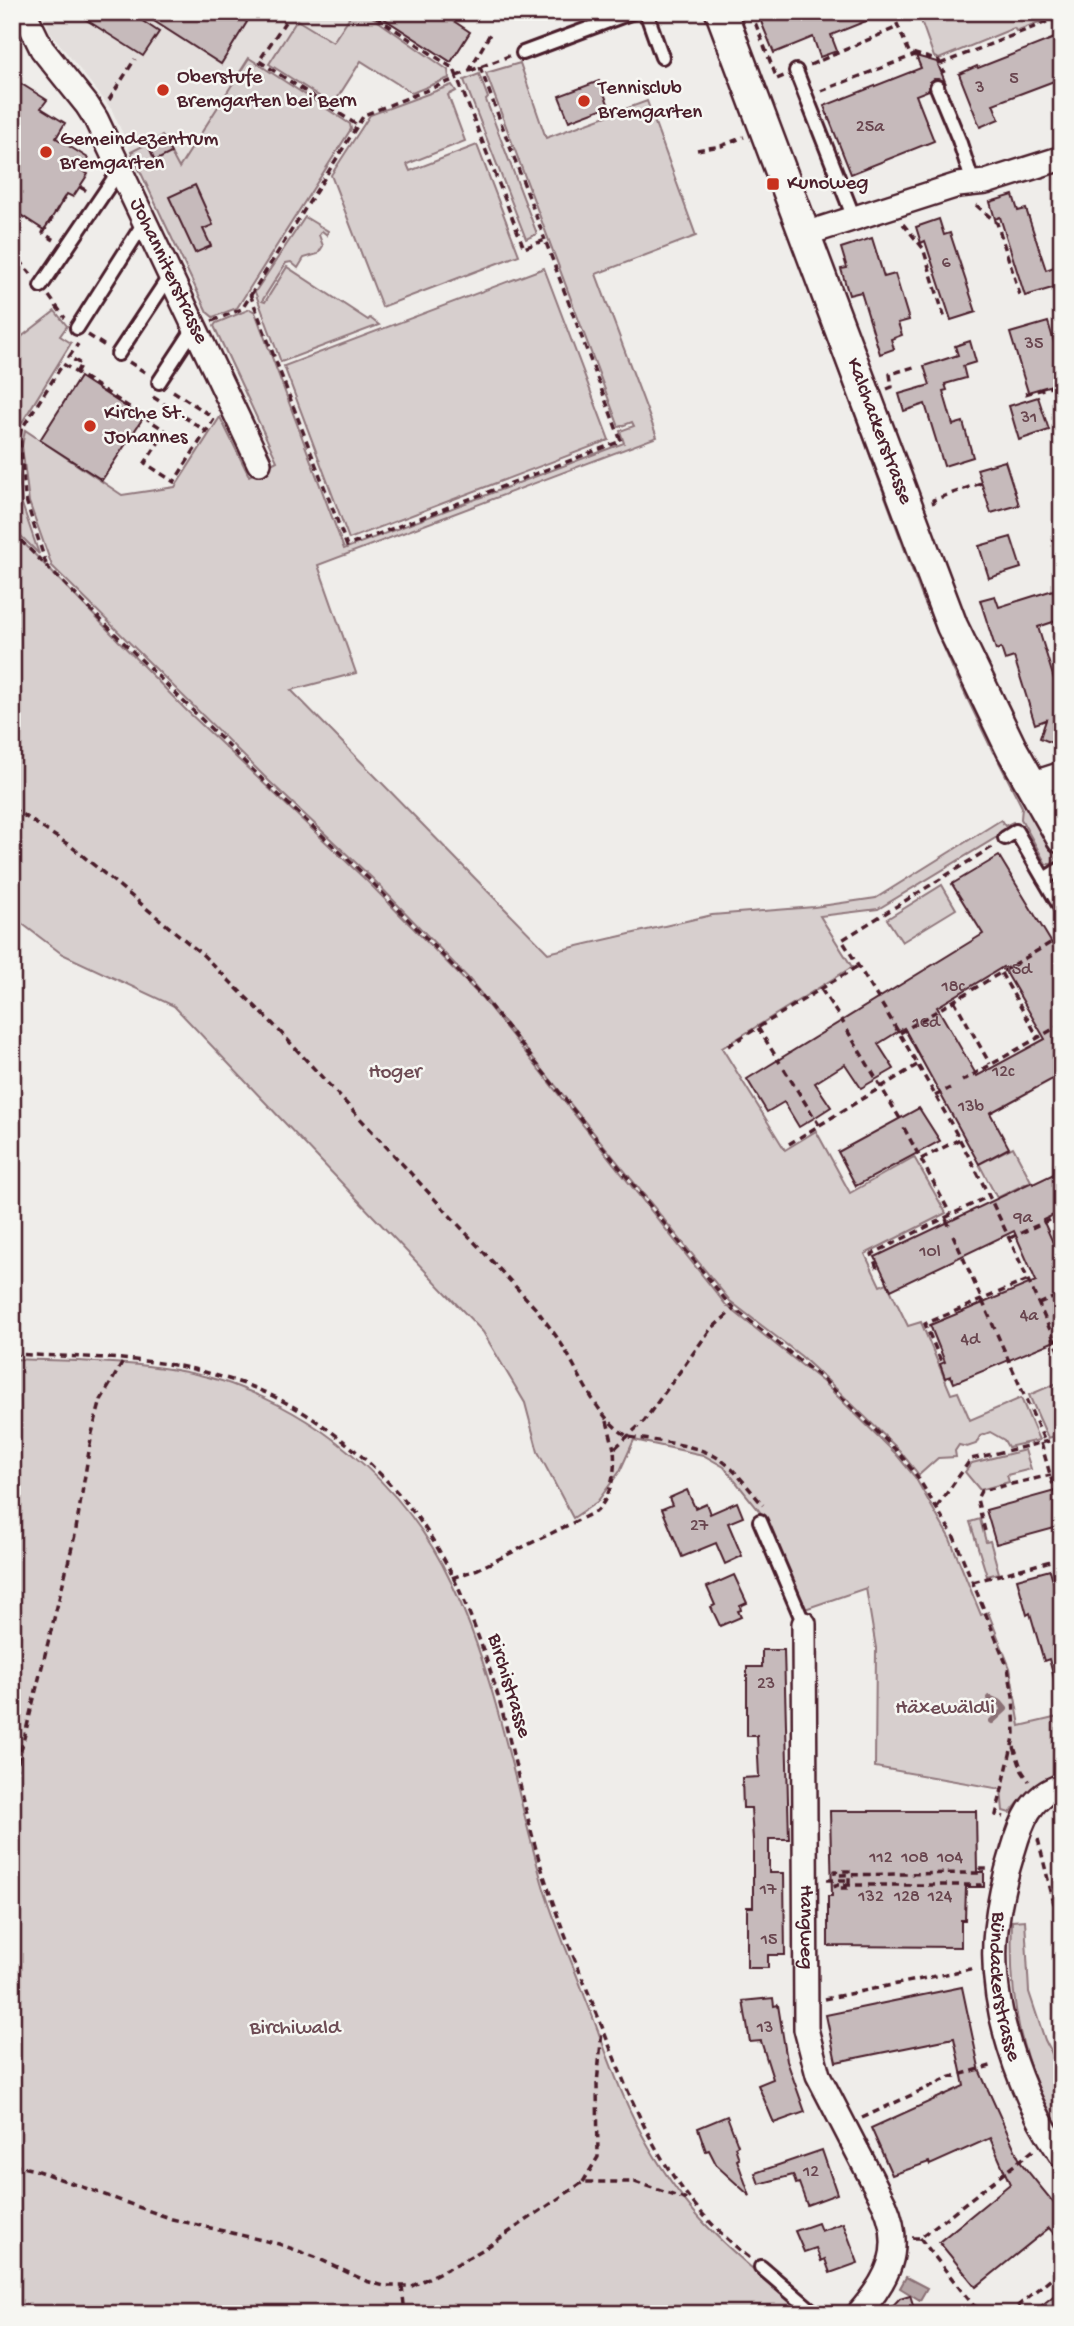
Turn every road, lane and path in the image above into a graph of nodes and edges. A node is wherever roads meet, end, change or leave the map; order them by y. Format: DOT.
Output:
graph roads {
  1 [pos="24,12"];
  2 [pos="149,12"];
  3 [pos="306,12"];
  4 [pos="369,12"];
  5 [pos="525,12"];
  6 [pos="558,12"];
  7 [pos="632,12"];
  8 [pos="646,12"];
  9 [pos="721,12"];
  10 [pos="751,12"];
  11 [pos="1035,12"];
  12 [pos="1062,16"];
  13 [pos="143,21"];
  14 [pos="1041,25"];
  15 [pos="898,27"];
  16 [pos="491,32"];
  17 [pos="523,53"];
  18 [pos="917,55"];
  19 [pos="662,57"];
  20 [pos="503,58"];
  21 [pos="135,59"];
  22 [pos="940,64"];
  23 [pos="480,67"];
  24 [pos="469,71"];
  25 [pos="796,71"];
  26 [pos="458,77"];
  27 [pos="937,87"];
  28 [pos="806,97"];
  29 [pos="109,100"];
  30 [pos="357,125"];
  31 [pos="746,136"];
  32 [pos="697,150"];
  33 [pos="1062,158"];
  34 [pos="121,168"];
  35 [pos="971,183"];
  36 [pos="67,194"];
  37 [pos="897,205"];
  38 [pos="854,218"];
  39 [pos="145,221"];
  40 [pos="804,234"];
  41 [pos="545,240"];
  42 [pos="67,249"];
  43 [pos="171,274"];
  44 [pos="41,286"];
  45 [pos="250,294"];
  46 [pos="1021,298"];
  47 [pos="946,319"];
  48 [pos="195,327"];
  49 [pos="77,328"];
  50 [pos="118,355"];
  51 [pos="69,357"];
  52 [pos="914,367"];
  53 [pos="76,373"];
  54 [pos="159,382"];
  55 [pos="1062,384"];
  56 [pos="1025,394"];
  57 [pos="150,396"];
  58 [pos="865,396"];
  59 [pos="229,398"];
  60 [pos="206,432"];
  61 [pos="259,463"];
  62 [pos="981,483"];
  63 [pos="909,512"];
  64 [pos="12,532"];
  65 [pos="47,566"];
  66 [pos="1062,774"];
  67 [pos="1031,784"];
  68 [pos="12,808"];
  69 [pos="1005,838"];
  70 [pos="1062,838"];
  71 [pos="1062,868"];
  72 [pos="1044,879"];
  73 [pos="1062,910"];
  74 [pos="1062,936"];
  75 [pos="858,965"];
  76 [pos="1001,973"];
  77 [pos="821,989"];
  78 [pos="954,1000"];
  79 [pos="844,1024"];
  80 [pos="1062,1024"];
  81 [pos="758,1028"];
  82 [pos="847,1030"];
  83 [pos="900,1033"];
  84 [pos="1038,1037"];
  85 [pos="728,1046"];
  86 [pos="780,1063"];
  87 [pos="917,1065"];
  88 [pos="990,1065"];
  89 [pos="784,1069"];
  90 [pos="962,1081"];
  91 [pos="881,1087"];
  92 [pos="950,1088"];
  93 [pos="935,1096"];
  94 [pos="902,1122"];
  95 [pos="819,1125"];
  96 [pos="904,1128"];
  97 [pos="960,1139"];
  98 [pos="789,1144"];
  99 [pos="921,1159"];
  100 [pos="989,1196"];
  101 [pos="951,1215"];
  102 [pos="1060,1215"];
  103 [pos="946,1218"];
  104 [pos="1062,1225"];
  105 [pos="951,1230"];
  106 [pos="953,1236"];
  107 [pos="1010,1238"];
  108 [pos="877,1268"];
  109 [pos="1028,1280"];
  110 [pos="1062,1294"];
  111 [pos="984,1299"];
  112 [pos="1039,1304"];
  113 [pos="734,1309"];
  114 [pos="12,1354"];
  115 [pos="1062,1357"];
  116 [pos="124,1360"];
  117 [pos="941,1362"];
  118 [pos="607,1420"];
  119 [pos="629,1437"];
  120 [pos="1062,1438"];
  121 [pos="1043,1443"];
  122 [pos="614,1449"];
  123 [pos="1051,1475"];
  124 [pos="937,1507"];
  125 [pos="764,1515"];
  126 [pos="1062,1516"];
  127 [pos="985,1531"];
  128 [pos="1062,1558"];
  129 [pos="452,1578"];
  130 [pos="973,1582"];
  131 [pos="804,1624"];
  132 [pos="1014,1744"];
  133 [pos="12,1786"];
  134 [pos="1052,1791"];
  135 [pos="996,1815"];
  136 [pos="1023,1822"];
  137 [pos="967,1873"];
  138 [pos="827,1880"];
  139 [pos="849,1880"];
  140 [pos="965,1885"];
  141 [pos="1060,1919"];
  142 [pos="1062,1936"];
  143 [pos="967,1970"];
  144 [pos="806,2017"];
  145 [pos="602,2027"];
  146 [pos="990,2066"];
  147 [pos="844,2126"];
  148 [pos="1029,2152"];
  149 [pos="1062,2156"];
  150 [pos="12,2165"];
  151 [pos="583,2182"];
  152 [pos="692,2202"];
  153 [pos="893,2238"];
  154 [pos="920,2238"];
  155 [pos="761,2267"];
  156 [pos="1062,2269"];
  157 [pos="402,2286"];
  158 [pos="405,2314"];
  159 [pos="816,2314"];
  160 [pos="858,2314"];
  161 [pos="987,2314"];
  162 [pos="1008,2314"];
  1 -- 34 [label="street, Johanniterstrasse"];
  2 -- 13 [label="path"];
  3 -- 30 [label="path"];
  4 -- 26 [label="path"];
  5 -- 6 [label="path"];
  7 -- 17 [label="lane"];
  8 -- 19 [label="lane"];
  9 -- 40 [label="street, Kalchackerstrasse"];
  10 -- 25 [label="path"];
  11 -- 14 [label="path"];
  12 -- 14 [label="path"];
  14 -- 22 [label="path"];
  15 -- 25 [label="path"];
  16 -- 24 [label="path"];
  18 -- 28 [label="path"];
  20 -- 23 [label="path"];
  21 -- 29 [label="path"];
  23 -- 24 [label="path"];
  23 -- 41 [label="path"];
  24 -- 26 [label="path"];
  25 -- 28 [label="lane"];
  26 -- 30 [label="path"];
  26 -- 41 [label="path"];
  27 -- 35 [label="lane"];
  28 -- 38 [label="lane"];
  30 -- 45 [label="path"];
  31 -- 32 [label="path"];
  33 -- 35 [label="street"];
  34 -- 39 [label="street, Johanniterstrasse"];
  34 -- 42 [label="lane"];
  35 -- 37 [label="street"];
  35 -- 46 [label="path"];
  36 -- 42 [label="path"];
  37 -- 38 [label="street"];
  37 -- 47 [label="path"];
  38 -- 40 [label="street"];
  39 -- 43 [label="street, Johanniterstrasse"];
  39 -- 49 [label="lane"];
  40 -- 58 [label="street, Kalchackerstrasse"];
  41 -- 45 [label="path"];
  42 -- 44 [label="lane"];
  43 -- 48 [label="street, Johanniterstrasse"];
  43 -- 50 [label="lane"];
  45 -- 48 [label="path"];
  48 -- 54 [label="lane"];
  48 -- 59 [label="street, Johanniterstrasse"];
  51 -- 53 [label="path"];
  52 -- 58 [label="path"];
  53 -- 60 [label="path"];
  53 -- 65 [label="path"];
  55 -- 56 [label="path"];
  57 -- 60 [label="path"];
  58 -- 63 [label="street, Kalchackerstrasse"];
  59 -- 60 [label="path"];
  59 -- 61 [label="street, Johanniterstrasse"];
  62 -- 63 [label="path"];
  63 -- 67 [label="street, Kalchackerstrasse"];
  64 -- 65 [label="path"];
  65 -- 113 [label="path"];
  66 -- 67 [label="street"];
  67 -- 70 [label="street, Kalchackerstrasse"];
  68 -- 118 [label="path"];
  69 -- 72 [label="lane"];
  69 -- 75 [label="path"];
  71 -- 72 [label="lane"];
  72 -- 73 [label="lane"];
  74 -- 76 [label="path"];
  75 -- 77 [label="path"];
  75 -- 83 [label="path"];
  76 -- 78 [label="path"];
  76 -- 84 [label="path"];
  77 -- 79 [label="path"];
  77 -- 81 [label="path"];
  78 -- 83 [label="path"];
  78 -- 88 [label="path"];
  80 -- 84 [label="path"];
  81 -- 85 [label="path"];
  81 -- 86 [label="path"];
  82 -- 91 [label="path"];
  83 -- 87 [label="path"];
  84 -- 88 [label="path"];
  87 -- 91 [label="path"];
  87 -- 93 [label="path"];
  88 -- 90 [label="path"];
  89 -- 95 [label="path"];
  91 -- 94 [label="path"];
  91 -- 95 [label="path"];
  92 -- 93 [label="path"];
  93 -- 97 [label="path"];
  95 -- 98 [label="path"];
  96 -- 99 [label="path"];
  97 -- 99 [label="path"];
  97 -- 100 [label="path"];
  99 -- 101 [label="path"];
  100 -- 101 [label="path"];
  100 -- 107 [label="path"];
  101 -- 103 [label="path"];
  102 -- 104 [label="path"];
  102 -- 107 [label="path"];
  103 -- 105 [label="path"];
  103 -- 108 [label="path"];
  106 -- 111 [label="path"];
  107 -- 109 [label="path"];
  109 -- 111 [label="path"];
  109 -- 112 [label="path"];
  110 -- 112 [label="path"];
  111 -- 117 [label="path"];
  111 -- 121 [label="path"];
  112 -- 115 [label="path"];
  113 -- 119 [label="path"];
  113 -- 124 [label="path"];
  114 -- 116 [label="path, Birchistrasse"];
  116 -- 129 [label="path, Birchistrasse"];
  116 -- 133 [label="path"];
  118 -- 119 [label="path"];
  118 -- 122 [label="path"];
  119 -- 122 [label="path"];
  119 -- 125 [label="path"];
  120 -- 121 [label="path"];
  121 -- 123 [label="path"];
  121 -- 124 [label="path"];
  122 -- 129 [label="path"];
  123 -- 126 [label="path"];
  123 -- 127 [label="path"];
  124 -- 130 [label="path"];
  125 -- 131 [label="lane, Hangweg"];
  128 -- 130 [label="path"];
  129 -- 145 [label="path, Birchistrasse"];
  130 -- 132 [label="path"];
  131 -- 144 [label="street, Hangweg"];
  132 -- 134 [label="path"];
  132 -- 135 [label="path"];
  134 -- 136 [label="street, Bündackerstrasse"];
  136 -- 141 [label="path"];
  136 -- 149 [label="street, Bündackerstrasse"];
  137 -- 139 [label="path"];
  138 -- 139 [label="path"];
  139 -- 140 [label="path"];
  141 -- 142 [label="path"];
  143 -- 144 [label="path"];
  144 -- 147 [label="street, Hangweg"];
  145 -- 151 [label="path"];
  145 -- 152 [label="path, Birchistrasse"];
  146 -- 147 [label="path"];
  147 -- 153 [label="street, Hangweg"];
  148 -- 154 [label="path"];
  150 -- 157 [label="path"];
  151 -- 152 [label="path"];
  151 -- 157 [label="path"];
  152 -- 155 [label="path, Birchistrasse"];
  153 -- 154 [label="path"];
  153 -- 160 [label="street, Hangweg"];
  154 -- 161 [label="path"];
  155 -- 159 [label="lane"];
  156 -- 162 [label="path"];
  157 -- 158 [label="path"];
}
